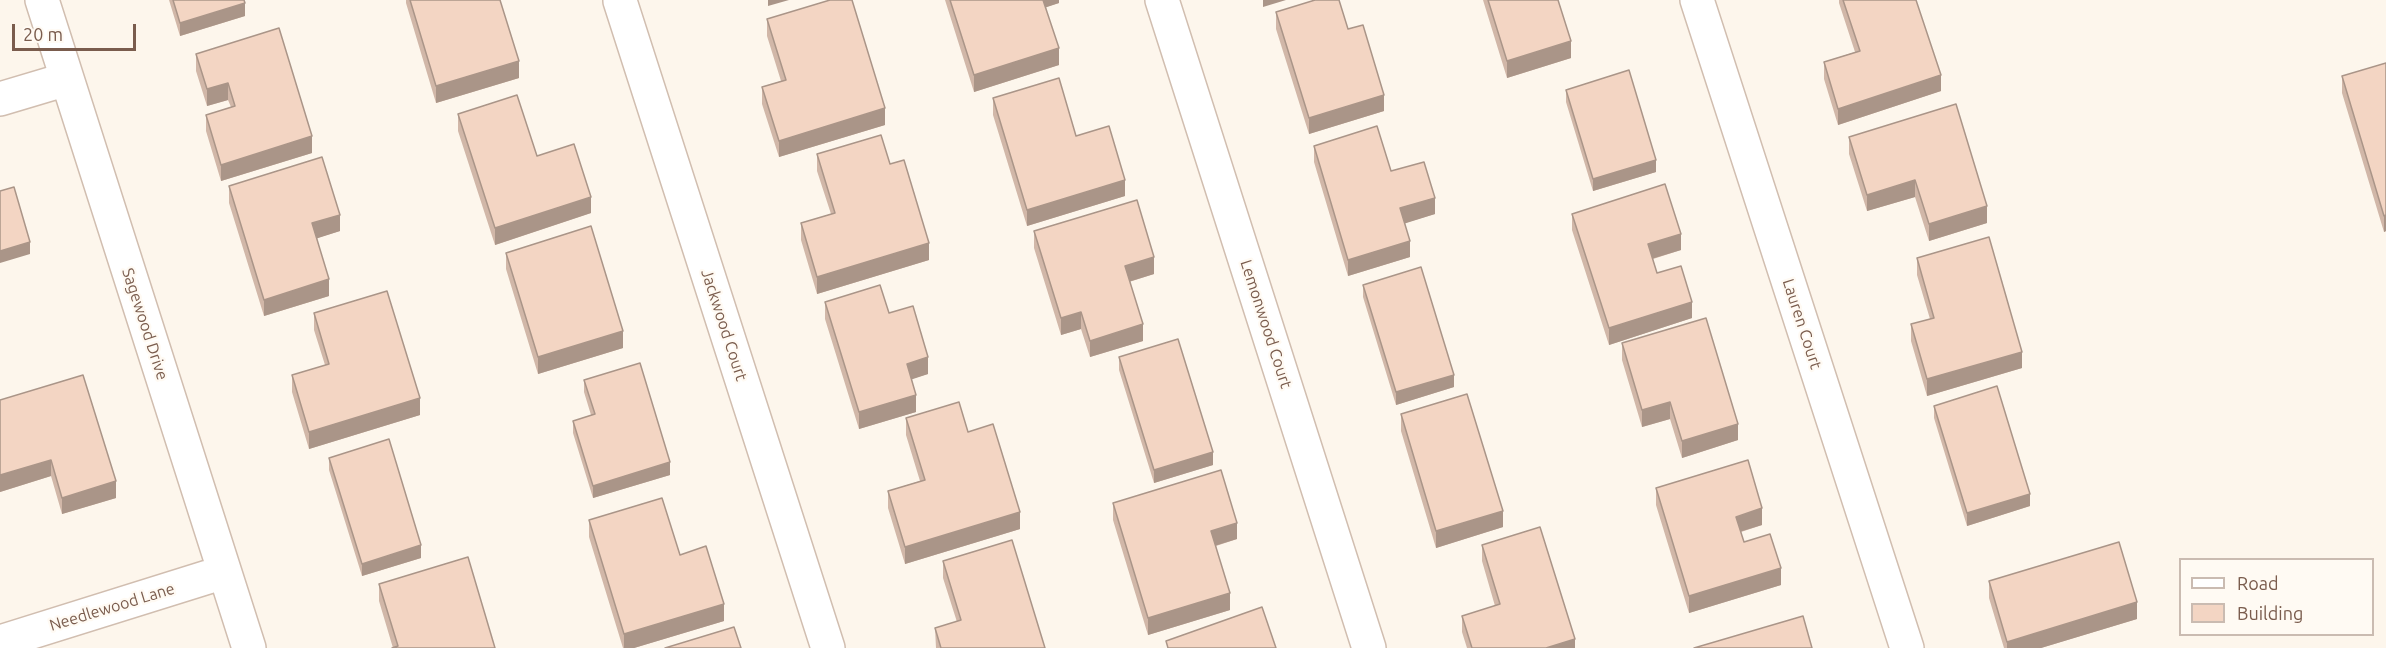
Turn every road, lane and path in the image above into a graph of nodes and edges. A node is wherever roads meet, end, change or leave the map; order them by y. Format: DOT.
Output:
graph roads {
  1 [pos="42,0"];
  2 [pos="1162,0"];
  3 [pos="1697,0"];
  4 [pos="620,1"];
  5 [pos="67,79"];
  6 [pos="0,99"];
  7 [pos="224,572"];
  8 [pos="0,642"];
  9 [pos="249,648"];
  10 [pos="828,648"];
  11 [pos="1369,648"];
  12 [pos="1907,648"];
  1 -- 5 [label="street, Sagewood Drive"];
  2 -- 11 [label="street, Lemonwood Court"];
  3 -- 12 [label="street, Lauren Court"];
  4 -- 10 [label="street, Jackwood Court"];
  5 -- 6 [label="street"];
  5 -- 7 [label="street, Sagewood Drive"];
  7 -- 8 [label="street, Needlewood Lane"];
  7 -- 9 [label="street, Sagewood Drive"];
}
